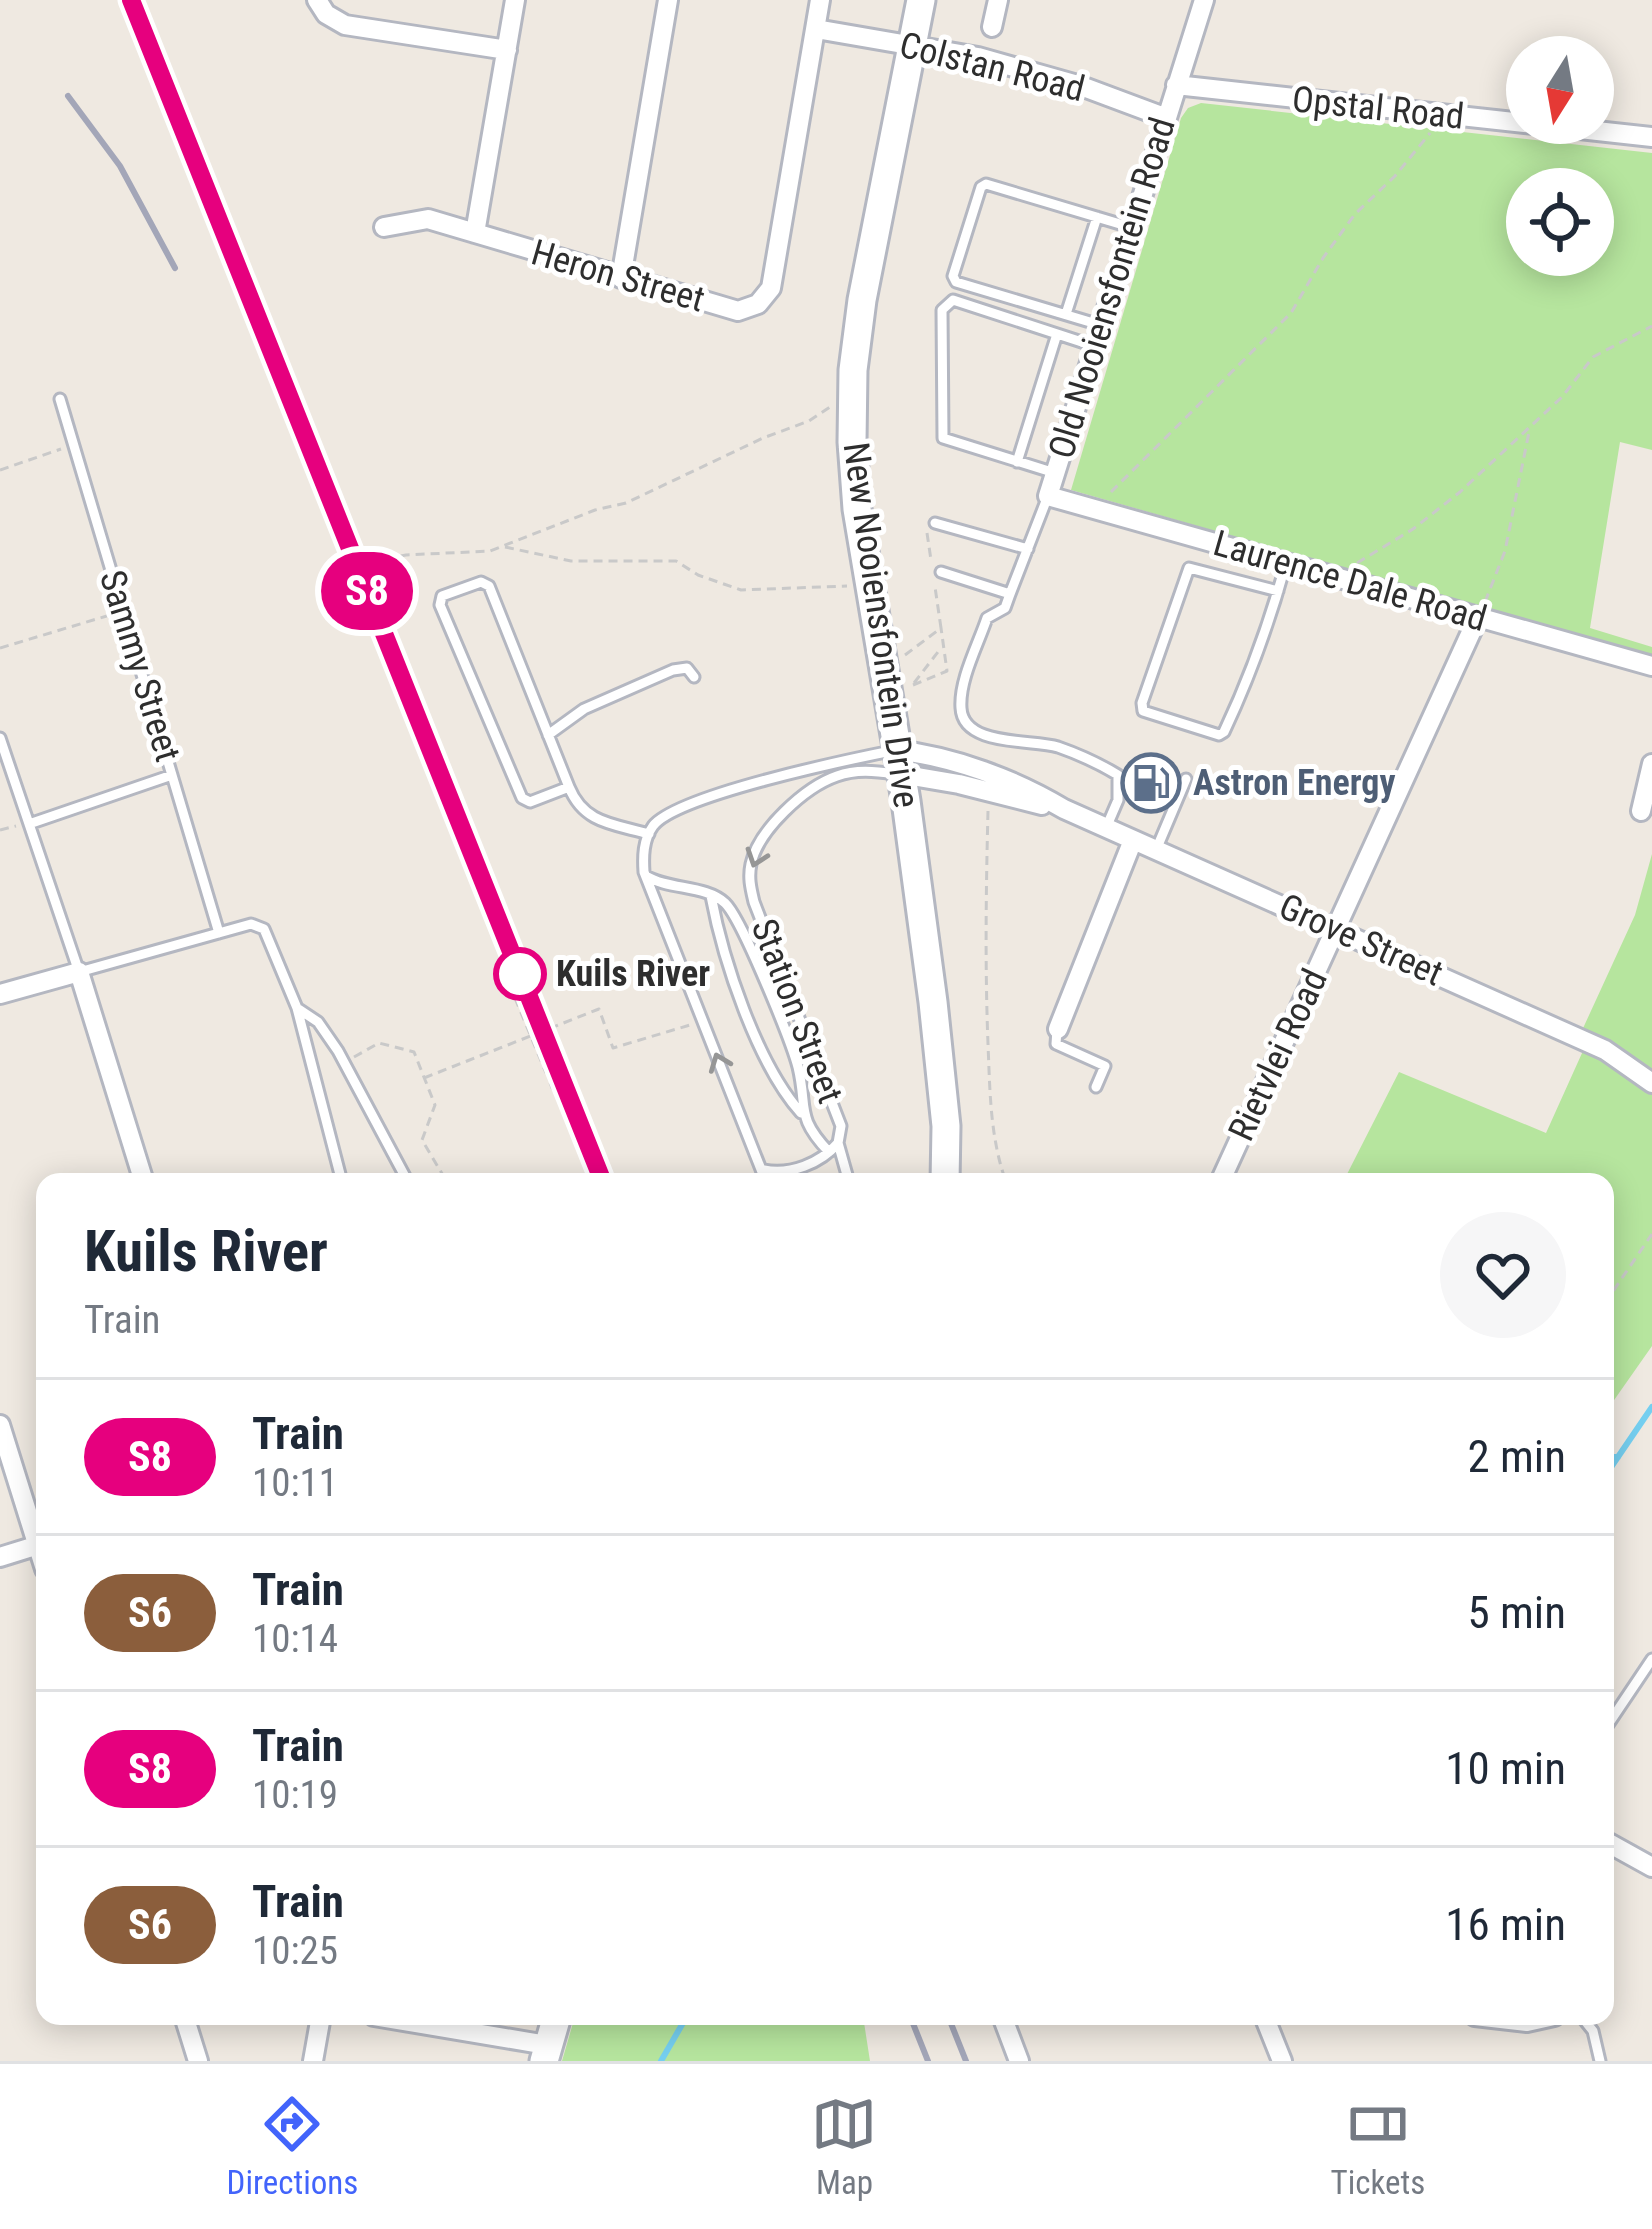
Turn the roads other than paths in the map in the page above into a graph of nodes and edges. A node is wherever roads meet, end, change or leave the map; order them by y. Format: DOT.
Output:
graph roads {
  1 [pos="317,0"];
  2 [pos="515,0"];
  3 [pos="668,0"];
  4 [pos="820,0"];
  5 [pos="921,0"];
  6 [pos="998,0"];
  7 [pos="1204,0"];
  8 [pos="992,27"];
  9 [pos="816,29"];
  10 [pos="912,46"];
  11 [pos="506,50"];
  12 [pos="1177,85"];
  13 [pos="1164,116"];
  14 [pos="1652,137"];
  15 [pos="1097,217"];
  16 [pos="384,227"];
  17 [pos="1130,227"];
  18 [pos="475,233"];
  19 [pos="621,278"];
  20 [pos="1066,314"];
  21 [pos="1100,325"];
  22 [pos="1057,334"];
  23 [pos="1094,346"];
  24 [pos="60,399"];
  25 [pos="1017,462"];
  26 [pos="1055,473"];
  27 [pos="1048,496"];
  28 [pos="930,527"];
  29 [pos="1028,549"];
  30 [pos="1286,563"];
  31 [pos="941,572"];
  32 [pos="1278,591"];
  33 [pos="1010,594"];
  34 [pos="1478,617"];
  35 [pos="1652,666"];
  36 [pos="694,677"];
  37 [pos="548,734"];
  38 [pos="0,738"];
  39 [pos="898,762"];
  40 [pos="1652,764"];
  41 [pos="172,775"];
  42 [pos="1186,779"];
  43 [pos="569,787"];
  44 [pos="1641,811"];
  45 [pos="29,824"];
  46 [pos="1106,828"];
  47 [pos="649,834"];
  48 [pos="1133,840"];
  49 [pos="1156,850"];
  50 [pos="646,876"];
  51 [pos="711,896"];
  52 [pos="1337,928"];
  53 [pos="219,933"];
  54 [pos="79,972"];
  55 [pos="0,994"];
  56 [pos="297,1008"];
  57 [pos="1058,1028"];
  58 [pos="1652,1083"];
  59 [pos="1096,1087"];
  60 [pos="804,1117"];
  61 [pos="838,1143"];
  62 [pos="829,1152"];
  63 [pos="141,1173"];
  64 [pos="340,1173"];
  65 [pos="404,1173"];
  66 [pos="764,1173"];
  67 [pos="780,1173"];
  68 [pos="846,1173"];
  69 [pos="945,1173"];
  70 [pos="1224,1173"];
  71 [pos="0,1425"];
  72 [pos="36,1530"];
  73 [pos="36,1546"];
  74 [pos="0,1557"];
  75 [pos="1652,1659"];
  76 [pos="1614,1716"];
  77 [pos="1614,1845"];
  78 [pos="1652,1867"];
  79 [pos="187,2025"];
  80 [pos="319,2025"];
  81 [pos="416,2025"];
  82 [pos="1005,2025"];
  83 [pos="1268,2025"];
  84 [pos="1588,2025"];
  85 [pos="545,2053"];
  86 [pos="198,2061"];
  87 [pos="313,2061"];
  88 [pos="1019,2061"];
  89 [pos="1282,2061"];
  90 [pos="1600,2061"];
  1 -- 11 [label="street"];
  2 -- 11 [label="street"];
  3 -- 19 [label="street"];
  4 -- 9 [label="street, Heron Street"];
  5 -- 10 [label="street, New Nooiensfontein Drive"];
  6 -- 8 [label="street"];
  7 -- 12 [label="street, Old Nooiensfontein Road"];
  9 -- 10 [label="street, Colstan Road"];
  9 -- 19 [label="street, Heron Street"];
  10 -- 13 [label="street, Colstan Road"];
  10 -- 39 [label="street, New Nooiensfontein Drive"];
  11 -- 18 [label="street"];
  12 -- 13 [label="street, Old Nooiensfontein Road"];
  12 -- 14 [label="street, Opstal Road"];
  13 -- 17 [label="street, Old Nooiensfontein Road"];
  15 -- 17 [label="lane"];
  15 -- 20 [label="lane"];
  15 -- 20 [label="lane"];
  16 -- 18 [label="street, Heron Street"];
  17 -- 21 [label="street, Old Nooiensfontein Road"];
  18 -- 19 [label="street, Heron Street"];
  20 -- 21 [label="lane"];
  21 -- 23 [label="street, Old Nooiensfontein Road"];
  22 -- 23 [label="lane"];
  22 -- 25 [label="lane"];
  22 -- 25 [label="lane"];
  23 -- 26 [label="street, Old Nooiensfontein Road"];
  24 -- 41 [label="lane, Sammy Street"];
  25 -- 26 [label="lane"];
  26 -- 27 [label="street, Old Nooiensfontein Road"];
  27 -- 29 [label="lane, Old Nooiensfontein Road"];
  27 -- 30 [label="street, Laurence Dale Road"];
  28 -- 29 [label="lane"];
  29 -- 33 [label="lane, Old Nooiensfontein Road"];
  30 -- 32 [label="lane"];
  30 -- 34 [label="street, Laurence Dale Road"];
  31 -- 33 [label="lane"];
  32 -- 32 [label="lane"];
  33 -- 46 [label="lane, Old Nooiensfontein Road"];
  34 -- 35 [label="street, Laurence Dale Road"];
  34 -- 52 [label="street, Rietvlei Road"];
  36 -- 37 [label="lane"];
  37 -- 43 [label="lane"];
  37 -- 43 [label="lane"];
  38 -- 45 [label="lane"];
  39 -- 46 [label="street, Grove Street"];
  39 -- 47 [label="lane"];
  39 -- 61 [label="lane, Station Street, one-way"];
  39 -- 69 [label="street, New Nooiensfontein Drive"];
  40 -- 44 [label="street"];
  41 -- 45 [label="lane"];
  41 -- 53 [label="lane, Sammy Street"];
  42 -- 49 [label="lane"];
  43 -- 47 [label="lane"];
  45 -- 54 [label="lane"];
  46 -- 48 [label="street, Grove Street"];
  47 -- 50 [label="lane, Station Street"];
  48 -- 49 [label="street, Grove Street"];
  48 -- 57 [label="street"];
  49 -- 52 [label="street, Grove Street"];
  50 -- 51 [label="lane"];
  66 -- 50 [label="lane, Station Street, one-way"];
  51 -- 60 [label="lane"];
  51 -- 60 [label="lane"];
  52 -- 58 [label="street, Grove Street"];
  52 -- 70 [label="street, Rietvlei Road"];
  53 -- 54 [label="lane"];
  53 -- 56 [label="lane"];
  54 -- 55 [label="street"];
  54 -- 63 [label="street"];
  56 -- 64 [label="lane"];
  56 -- 65 [label="lane"];
  57 -- 59 [label="lane"];
  60 -- 62 [label="lane"];
  61 -- 62 [label="lane, Station Street"];
  61 -- 68 [label="lane"];
  62 -- 67 [label="lane, Station Street"];
  71 -- 72 [label="street"];
  73 -- 74 [label="street"];
  75 -- 76 [label="lane"];
  77 -- 78 [label="street"];
  79 -- 86 [label="street"];
  80 -- 87 [label="street"];
  81 -- 85 [label="street"];
  82 -- 88 [label="street"];
  83 -- 89 [label="street"];
  84 -- 90 [label="lane"];
}
